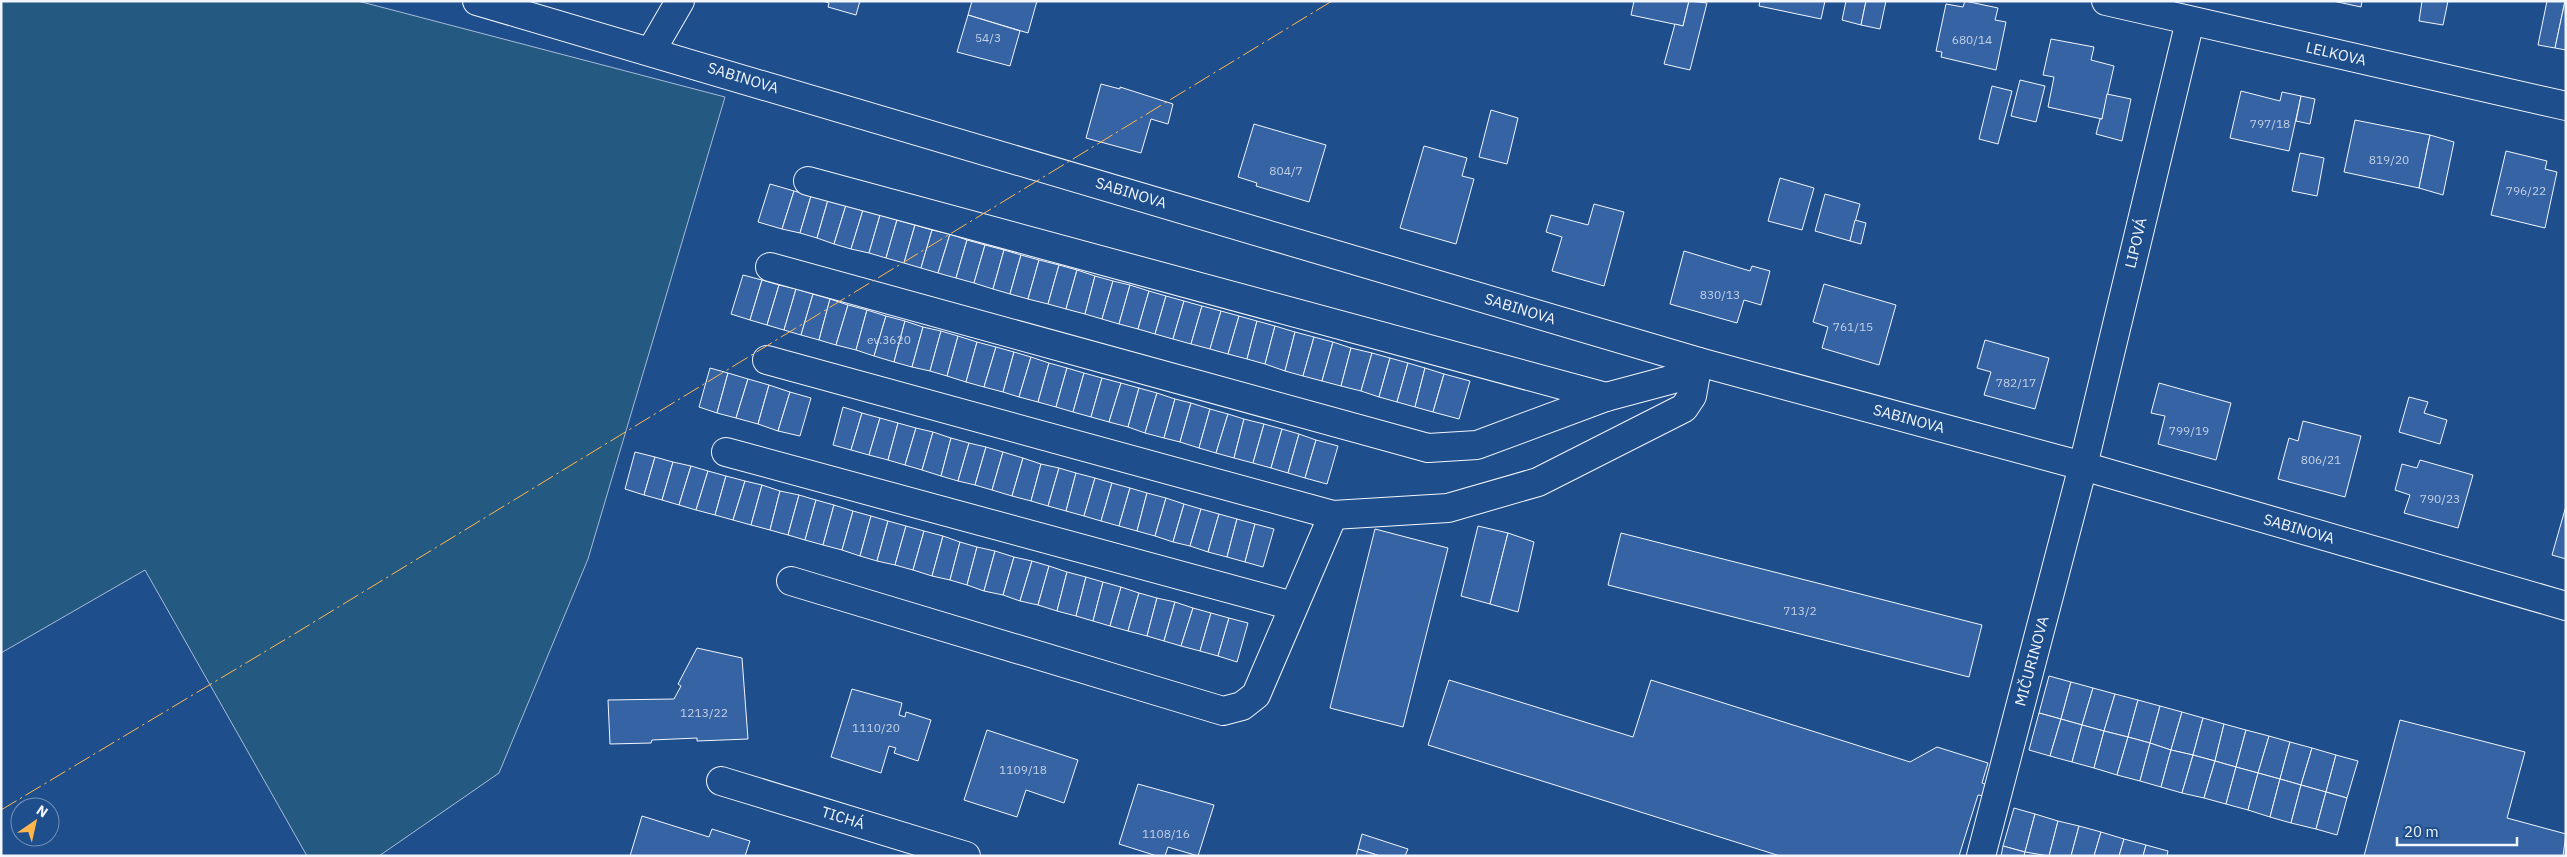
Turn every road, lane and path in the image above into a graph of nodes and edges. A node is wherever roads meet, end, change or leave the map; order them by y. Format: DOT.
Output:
graph roads {
  1 [pos="477,1"];
  2 [pos="680,1"];
  3 [pos="2106,1"];
  4 [pos="2190,21"];
  5 [pos="651,51"];
  6 [pos="2566,106"];
  7 [pos="808,181"];
  8 [pos="770,267"];
  9 [pos="767,360"];
  10 [pos="1698,367"];
  11 [pos="1606,397"];
  12 [pos="726,452"];
  13 [pos="2083,466"];
  14 [pos="1333,515"];
  15 [pos="791,581"];
  16 [pos="1293,606"];
  17 [pos="2566,606"];
  18 [pos="721,781"];
  19 [pos="966,856"];
  20 [pos="1981,856"];
  1 -- 5 [label="street, SABINOVA"];
  2 -- 5 [label="street"];
  3 -- 4 [label="street, LELKOVA"];
  4 -- 6 [label="street, LELKOVA"];
  4 -- 13 [label="street, LIPOVÁ"];
  5 -- 10 [label="street, SABINOVA"];
  7 -- 11 [label="street"];
  8 -- 11 [label="street"];
  9 -- 14 [label="street"];
  10 -- 11 [label="street"];
  10 -- 13 [label="street, SABINOVA"];
  10 -- 14 [label="street"];
  12 -- 16 [label="street"];
  13 -- 17 [label="street, SABINOVA"];
  13 -- 20 [label="street, MIČURINOVA"];
  14 -- 16 [label="street"];
  15 -- 16 [label="street"];
  18 -- 19 [label="street, TICHÁ"];
}
